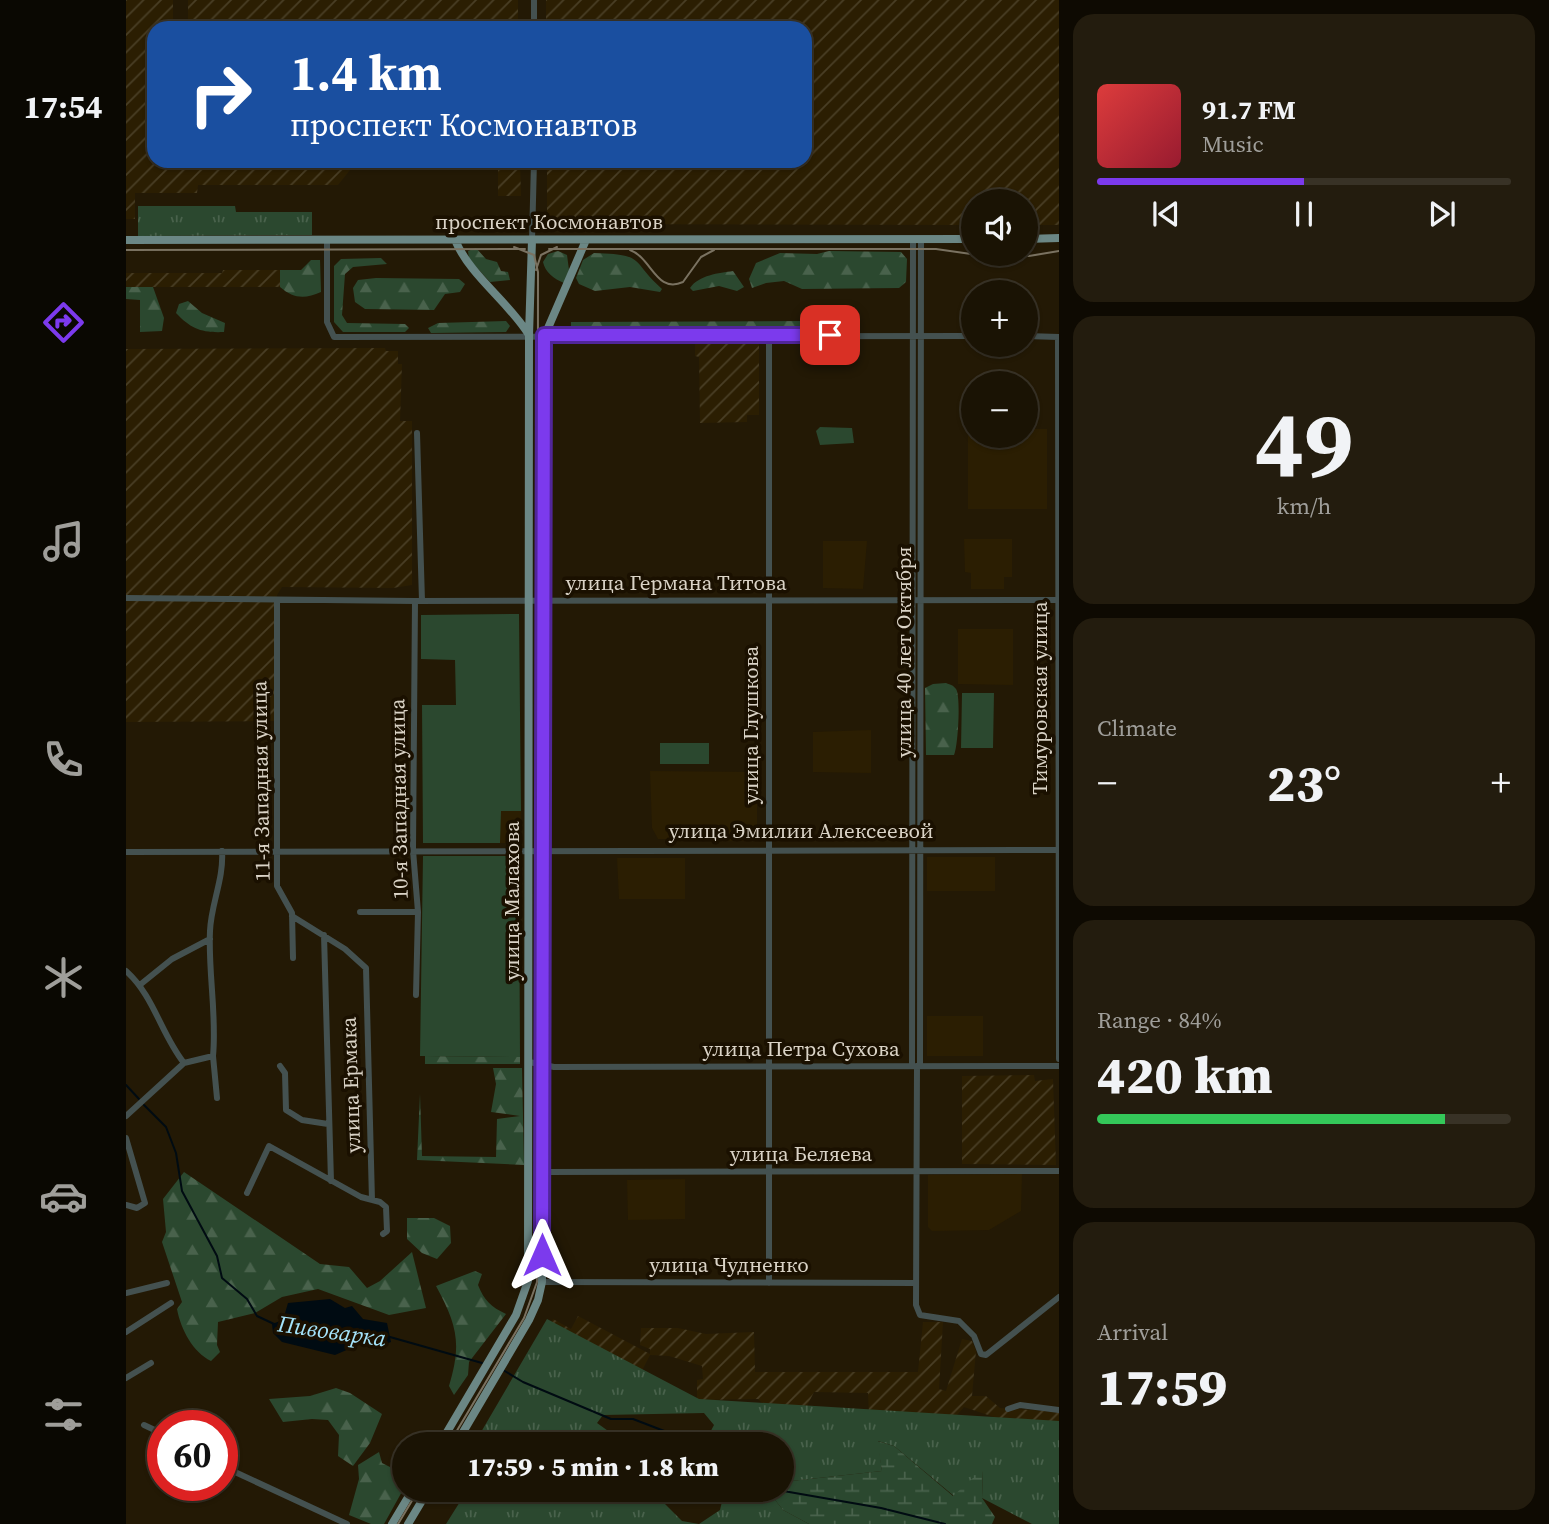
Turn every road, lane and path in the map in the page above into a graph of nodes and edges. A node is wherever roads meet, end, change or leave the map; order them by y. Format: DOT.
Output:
graph roads {
  1 [pos="534,0"];
  2 [pos="534,21"];
  3 [pos="534,168"];
  4 [pos="917,239"];
  5 [pos="961,239"];
  6 [pos="1038,239"];
  7 [pos="1059,239"];
  8 [pos="126,240"];
  9 [pos="327,240"];
  10 [pos="455,240"];
  11 [pos="531,240"];
  12 [pos="586,240"];
  13 [pos="528,335"];
  14 [pos="544,335"];
  15 [pos="769,335"];
  16 [pos="912,335"];
  17 [pos="921,335"];
  18 [pos="961,336"];
  19 [pos="1038,336"];
  20 [pos="1058,337"];
  21 [pos="417,433"];
  22 [pos="126,598"];
  23 [pos="769,600"];
  24 [pos="912,600"];
  25 [pos="921,600"];
  26 [pos="1058,600"];
  27 [pos="277,601"];
  28 [pos="418,601"];
  29 [pos="529,601"];
  30 [pos="543,601"];
  31 [pos="529,849"];
  32 [pos="543,849"];
  33 [pos="769,849"];
  34 [pos="912,849"];
  35 [pos="921,849"];
  36 [pos="414,850"];
  37 [pos="1058,850"];
  38 [pos="222,851"];
  39 [pos="277,851"];
  40 [pos="126,852"];
  41 [pos="360,912"];
  42 [pos="418,912"];
  43 [pos="292,916"];
  44 [pos="324,935"];
  45 [pos="210,939"];
  46 [pos="293,958"];
  47 [pos="126,971"];
  48 [pos="141,985"];
  49 [pos="416,995"];
  50 [pos="213,1056"];
  51 [pos="1059,1059"];
  52 [pos="529,1062"];
  53 [pos="184,1063"];
  54 [pos="543,1063"];
  55 [pos="281,1066"];
  56 [pos="769,1066"];
  57 [pos="916,1066"];
  58 [pos="1059,1066"];
  59 [pos="217,1098"];
  60 [pos="126,1116"];
  61 [pos="328,1124"];
  62 [pos="126,1138"];
  63 [pos="1059,1171"];
  64 [pos="542,1172"];
  65 [pos="769,1172"];
  66 [pos="916,1172"];
  67 [pos="331,1181"];
  68 [pos="247,1193"];
  69 [pos="372,1200"];
  70 [pos="126,1205"];
  71 [pos="383,1234"];
  72 [pos="542,1282"];
  73 [pos="167,1283"];
  74 [pos="769,1283"];
  75 [pos="916,1283"];
  76 [pos="126,1293"];
  77 [pos="1059,1297"];
  78 [pos="171,1303"];
  79 [pos="126,1332"];
  80 [pos="151,1363"];
  81 [pos="126,1378"];
  82 [pos="1008,1409"];
  83 [pos="1059,1410"];
  84 [pos="144,1425"];
  85 [pos="147,1426"];
  86 [pos="447,1432"];
  87 [pos="463,1432"];
  88 [pos="238,1473"];
  89 [pos="405,1502"];
  90 [pos="421,1502"];
  91 [pos="347,1524"];
  92 [pos="392,1524"];
  93 [pos="408,1524"];
  1 -- 2 [label="street"];
  3 -- 11 [label="street"];
  4 -- 5 [label="main road, проспект Космонавтов"];
  4 -- 12 [label="main road, проспект Космонавтов"];
  4 -- 16 [label="street, улица 40 лет Октября"];
  4 -- 17 [label="street, улица 40 лет Октября"];
  6 -- 7 [label="main road"];
  8 -- 9 [label="main road, проспект Космонавтов"];
  9 -- 10 [label="main road, проспект Космонавтов"];
  9 -- 13 [label="street"];
  10 -- 11 [label="main road, проспект Космонавтов"];
  10 -- 13 [label="main road"];
  11 -- 12 [label="main road, проспект Космонавтов"];
  11 -- 13 [label="main road, улица Малахова"];
  12 -- 14 [label="main road"];
  13 -- 14 [label="street"];
  13 -- 29 [label="main road, улица Малахова"];
  14 -- 15 [label="street"];
  14 -- 30 [label="main road, улица Малахова"];
  15 -- 16 [label="street"];
  15 -- 23 [label="street, улица Глушкова"];
  16 -- 17 [label="street"];
  16 -- 24 [label="street, улица 40 лет Октября"];
  17 -- 18 [label="street"];
  17 -- 25 [label="street, улица 40 лет Октября"];
  19 -- 20 [label="street"];
  20 -- 26 [label="street, Тимуровская улица"];
  21 -- 28 [label="street, 10-я Западная улица"];
  22 -- 27 [label="street, улица Германа Титова"];
  23 -- 24 [label="street, улица Германа Титова"];
  23 -- 30 [label="street, улица Германа Титова"];
  23 -- 33 [label="street, улица Глушкова"];
  24 -- 25 [label="street, улица Германа Титова"];
  24 -- 34 [label="street, улица 40 лет Октября"];
  25 -- 26 [label="street, улица Германа Титова"];
  25 -- 35 [label="street, улица 40 лет Октября"];
  26 -- 37 [label="street, Тимуровская улица"];
  27 -- 28 [label="street, улица Германа Титова"];
  27 -- 39 [label="street, 11-я Западная улица"];
  28 -- 29 [label="street, улица Германа Титова"];
  28 -- 36 [label="street, 10-я Западная улица"];
  29 -- 30 [label="street, улица Германа Титова"];
  29 -- 31 [label="main road, улица Малахова"];
  30 -- 32 [label="main road, улица Малахова"];
  31 -- 32 [label="street, улица Эмилии Алексеевой"];
  31 -- 36 [label="street"];
  31 -- 52 [label="main road, улица Малахова"];
  32 -- 33 [label="street, улица Эмилии Алексеевой"];
  32 -- 54 [label="main road, улица Малахова"];
  33 -- 34 [label="street, улица Эмилии Алексеевой"];
  33 -- 56 [label="street, улица Глушкова"];
  34 -- 35 [label="street, улица Эмилии Алексеевой"];
  34 -- 57 [label="street, улица 40 лет Октября"];
  35 -- 37 [label="street, улица Эмилии Алексеевой"];
  35 -- 57 [label="street, улица 40 лет Октября"];
  36 -- 39 [label="street"];
  36 -- 42 [label="street, 10-я Западная улица"];
  37 -- 51 [label="street, Тимуровская улица"];
  38 -- 39 [label="street"];
  38 -- 40 [label="street"];
  38 -- 45 [label="street"];
  39 -- 43 [label="street, 11-я Западная улица"];
  41 -- 42 [label="street"];
  42 -- 49 [label="street, 10-я Западная улица"];
  43 -- 44 [label="street"];
  43 -- 46 [label="street, 11-я Западная улица"];
  44 -- 61 [label="street"];
  44 -- 69 [label="street, улица Ермака"];
  45 -- 48 [label="street"];
  45 -- 50 [label="street"];
  47 -- 48 [label="street"];
  48 -- 53 [label="street"];
  50 -- 53 [label="street"];
  50 -- 59 [label="street"];
  52 -- 54 [label="street, улица Петра Сухова"];
  52 -- 86 [label="main road, улица Малахова"];
  53 -- 60 [label="street"];
  54 -- 56 [label="street, улица Петра Сухова"];
  54 -- 64 [label="main road, улица Малахова"];
  55 -- 61 [label="street"];
  56 -- 57 [label="street, улица Петра Сухова"];
  56 -- 65 [label="street, улица Глушкова"];
  57 -- 58 [label="street, улица Петра Сухова"];
  57 -- 66 [label="street, улица 40 лет Октября"];
  61 -- 67 [label="street"];
  62 -- 70 [label="street"];
  63 -- 66 [label="street, улица Беляева"];
  64 -- 65 [label="street, улица Беляева"];
  64 -- 72 [label="main road, улица Малахова"];
  65 -- 66 [label="street, улица Беляева"];
  65 -- 74 [label="street, улица Глушкова"];
  66 -- 75 [label="street, улица 40 лет Октября"];
  67 -- 68 [label="street"];
  67 -- 69 [label="street"];
  69 -- 71 [label="street"];
  72 -- 74 [label="street, улица Чудненко"];
  72 -- 87 [label="main road, улица Малахова"];
  73 -- 76 [label="street"];
  74 -- 75 [label="street, улица Чудненко"];
  75 -- 77 [label="street, улица 40 лет Октября"];
  78 -- 79 [label="street"];
  80 -- 81 [label="street"];
  82 -- 83 [label="street"];
  84 -- 85 [label="street"];
  88 -- 91 [label="street"];
  89 -- 92 [label="main road"];
  90 -- 93 [label="main road"];
}
